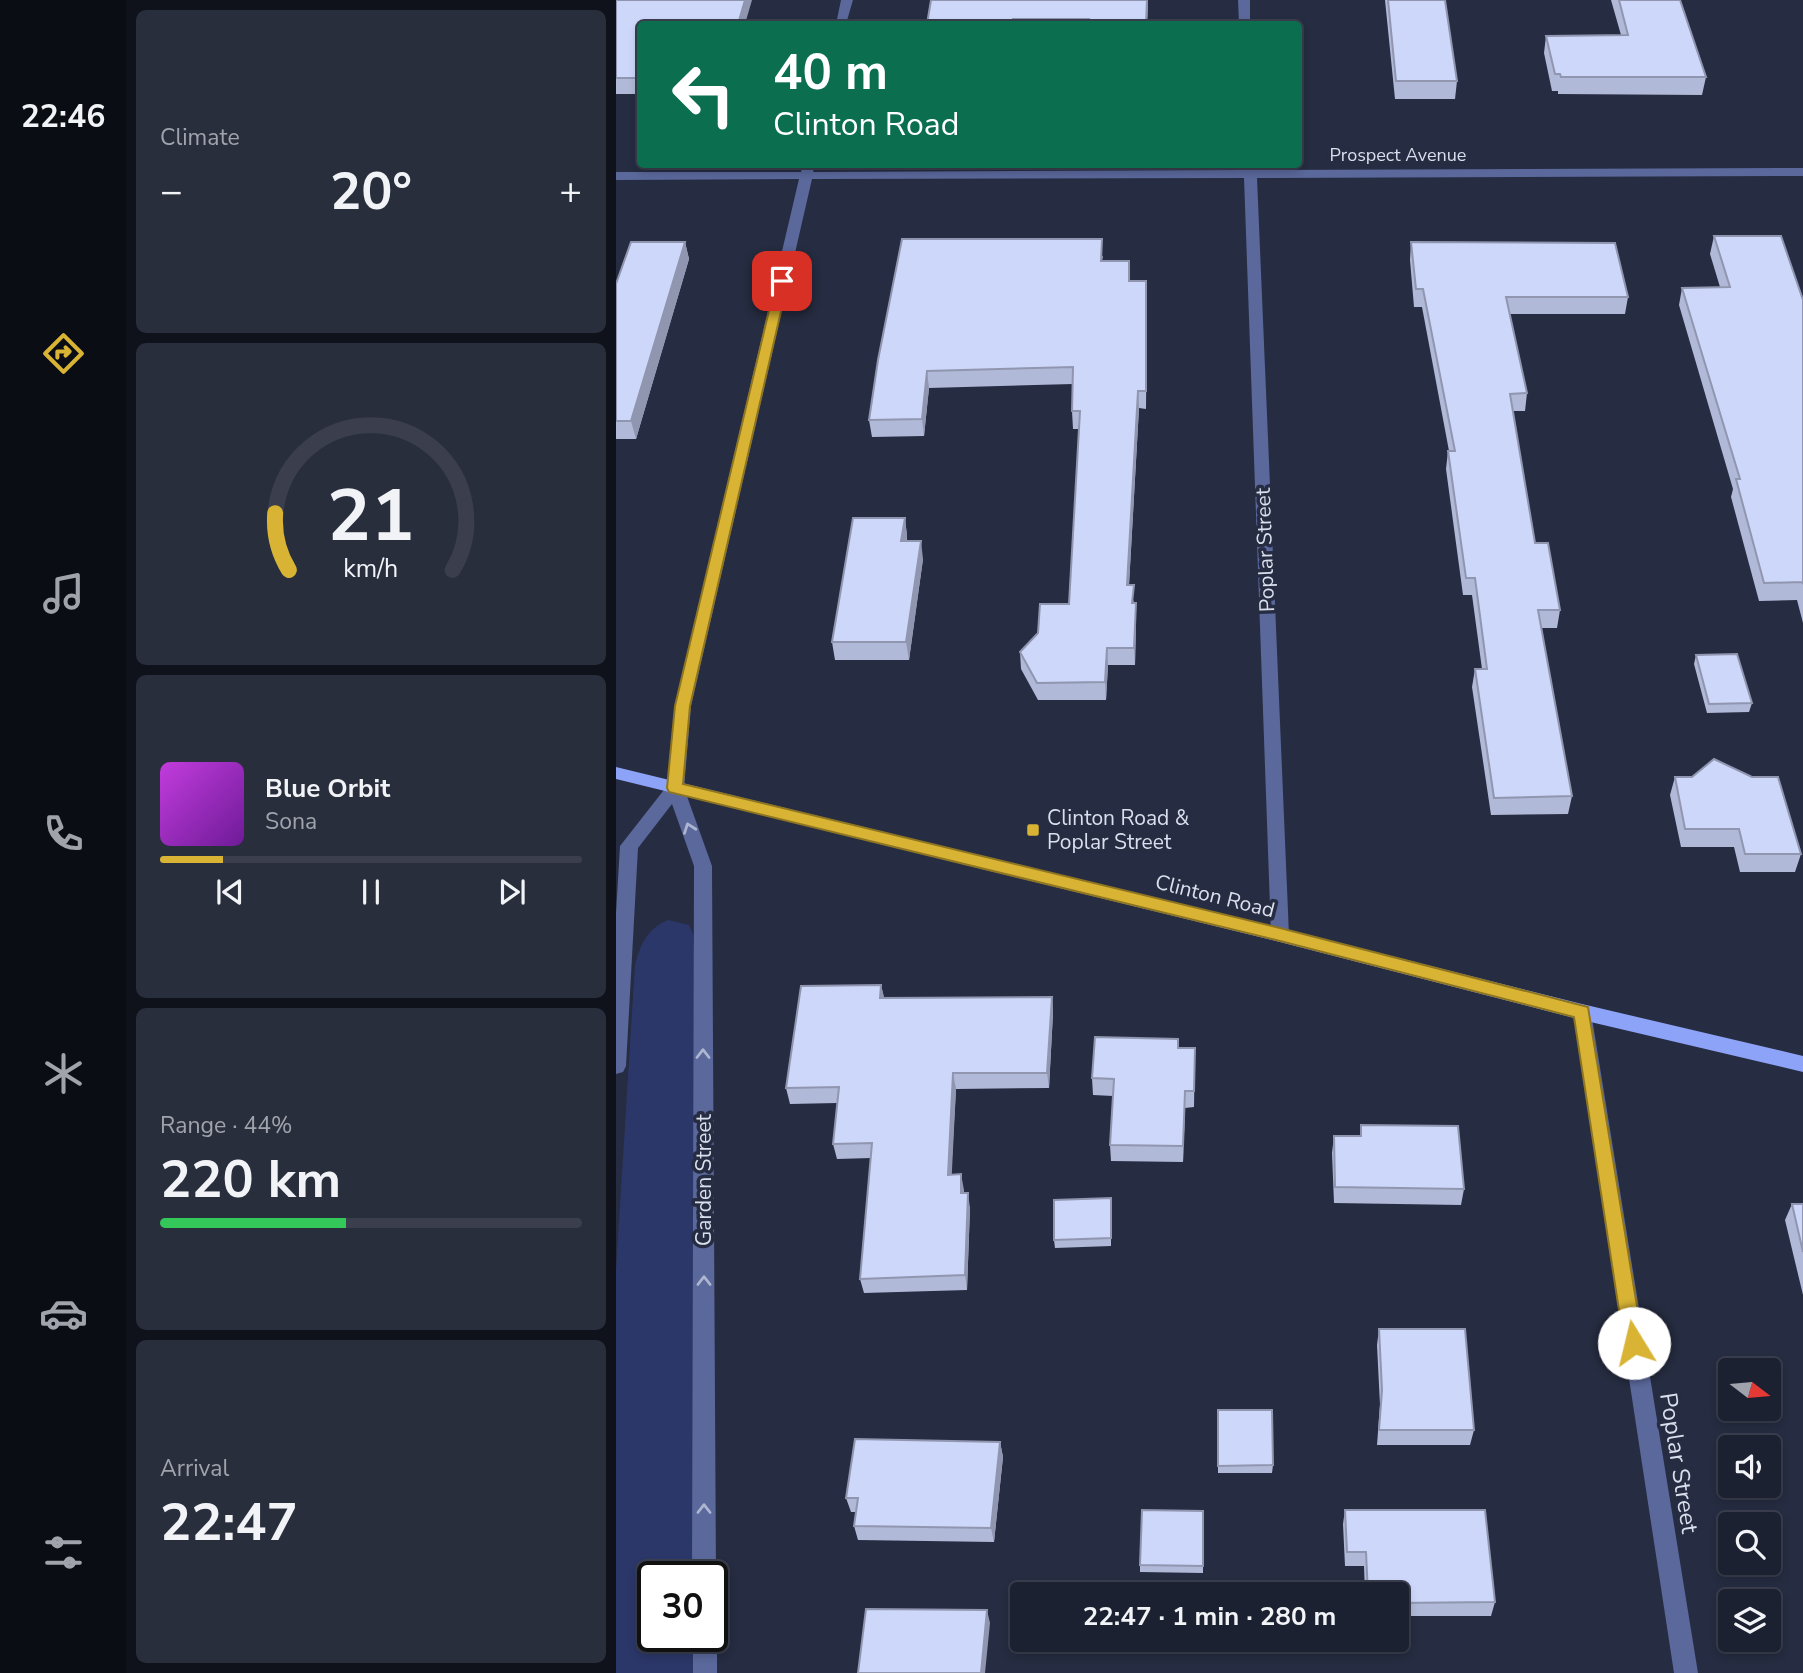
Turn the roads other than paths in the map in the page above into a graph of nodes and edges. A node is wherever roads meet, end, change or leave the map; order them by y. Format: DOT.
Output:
graph roads {
  1 [pos="847,0"];
  2 [pos="1244,0"];
  3 [pos="842,21"];
  4 [pos="1245,21"];
  5 [pos="1251,169"];
  6 [pos="808,170"];
  7 [pos="1803,172"];
  8 [pos="616,176"];
  9 [pos="616,773"];
  10 [pos="675,788"];
  11 [pos="1280,935"];
  12 [pos="1582,1012"];
  13 [pos="1803,1064"];
  14 [pos="616,1066"];
  15 [pos="704,1561"];
  16 [pos="705,1652"];
  17 [pos="705,1673"];
  18 [pos="1686,1673"];
  1 -- 3 [label="street"];
  2 -- 4 [label="street"];
  5 -- 6 [label="street, Prospect Avenue"];
  5 -- 7 [label="street, Prospect Avenue"];
  5 -- 11 [label="street, Poplar Street"];
  6 -- 8 [label="street, Prospect Avenue"];
  6 -- 10 [label="street, Garden Street"];
  9 -- 10 [label="main road, Clinton Road"];
  10 -- 11 [label="main road, Clinton Road"];
  10 -- 14 [label="street"];
  15 -- 10 [label="street, Garden Street, one-way"];
  11 -- 12 [label="main road, Clinton Road"];
  12 -- 13 [label="main road, Clinton Road"];
  12 -- 18 [label="street, Poplar Street"];
  16 -- 17 [label="street"];
}
